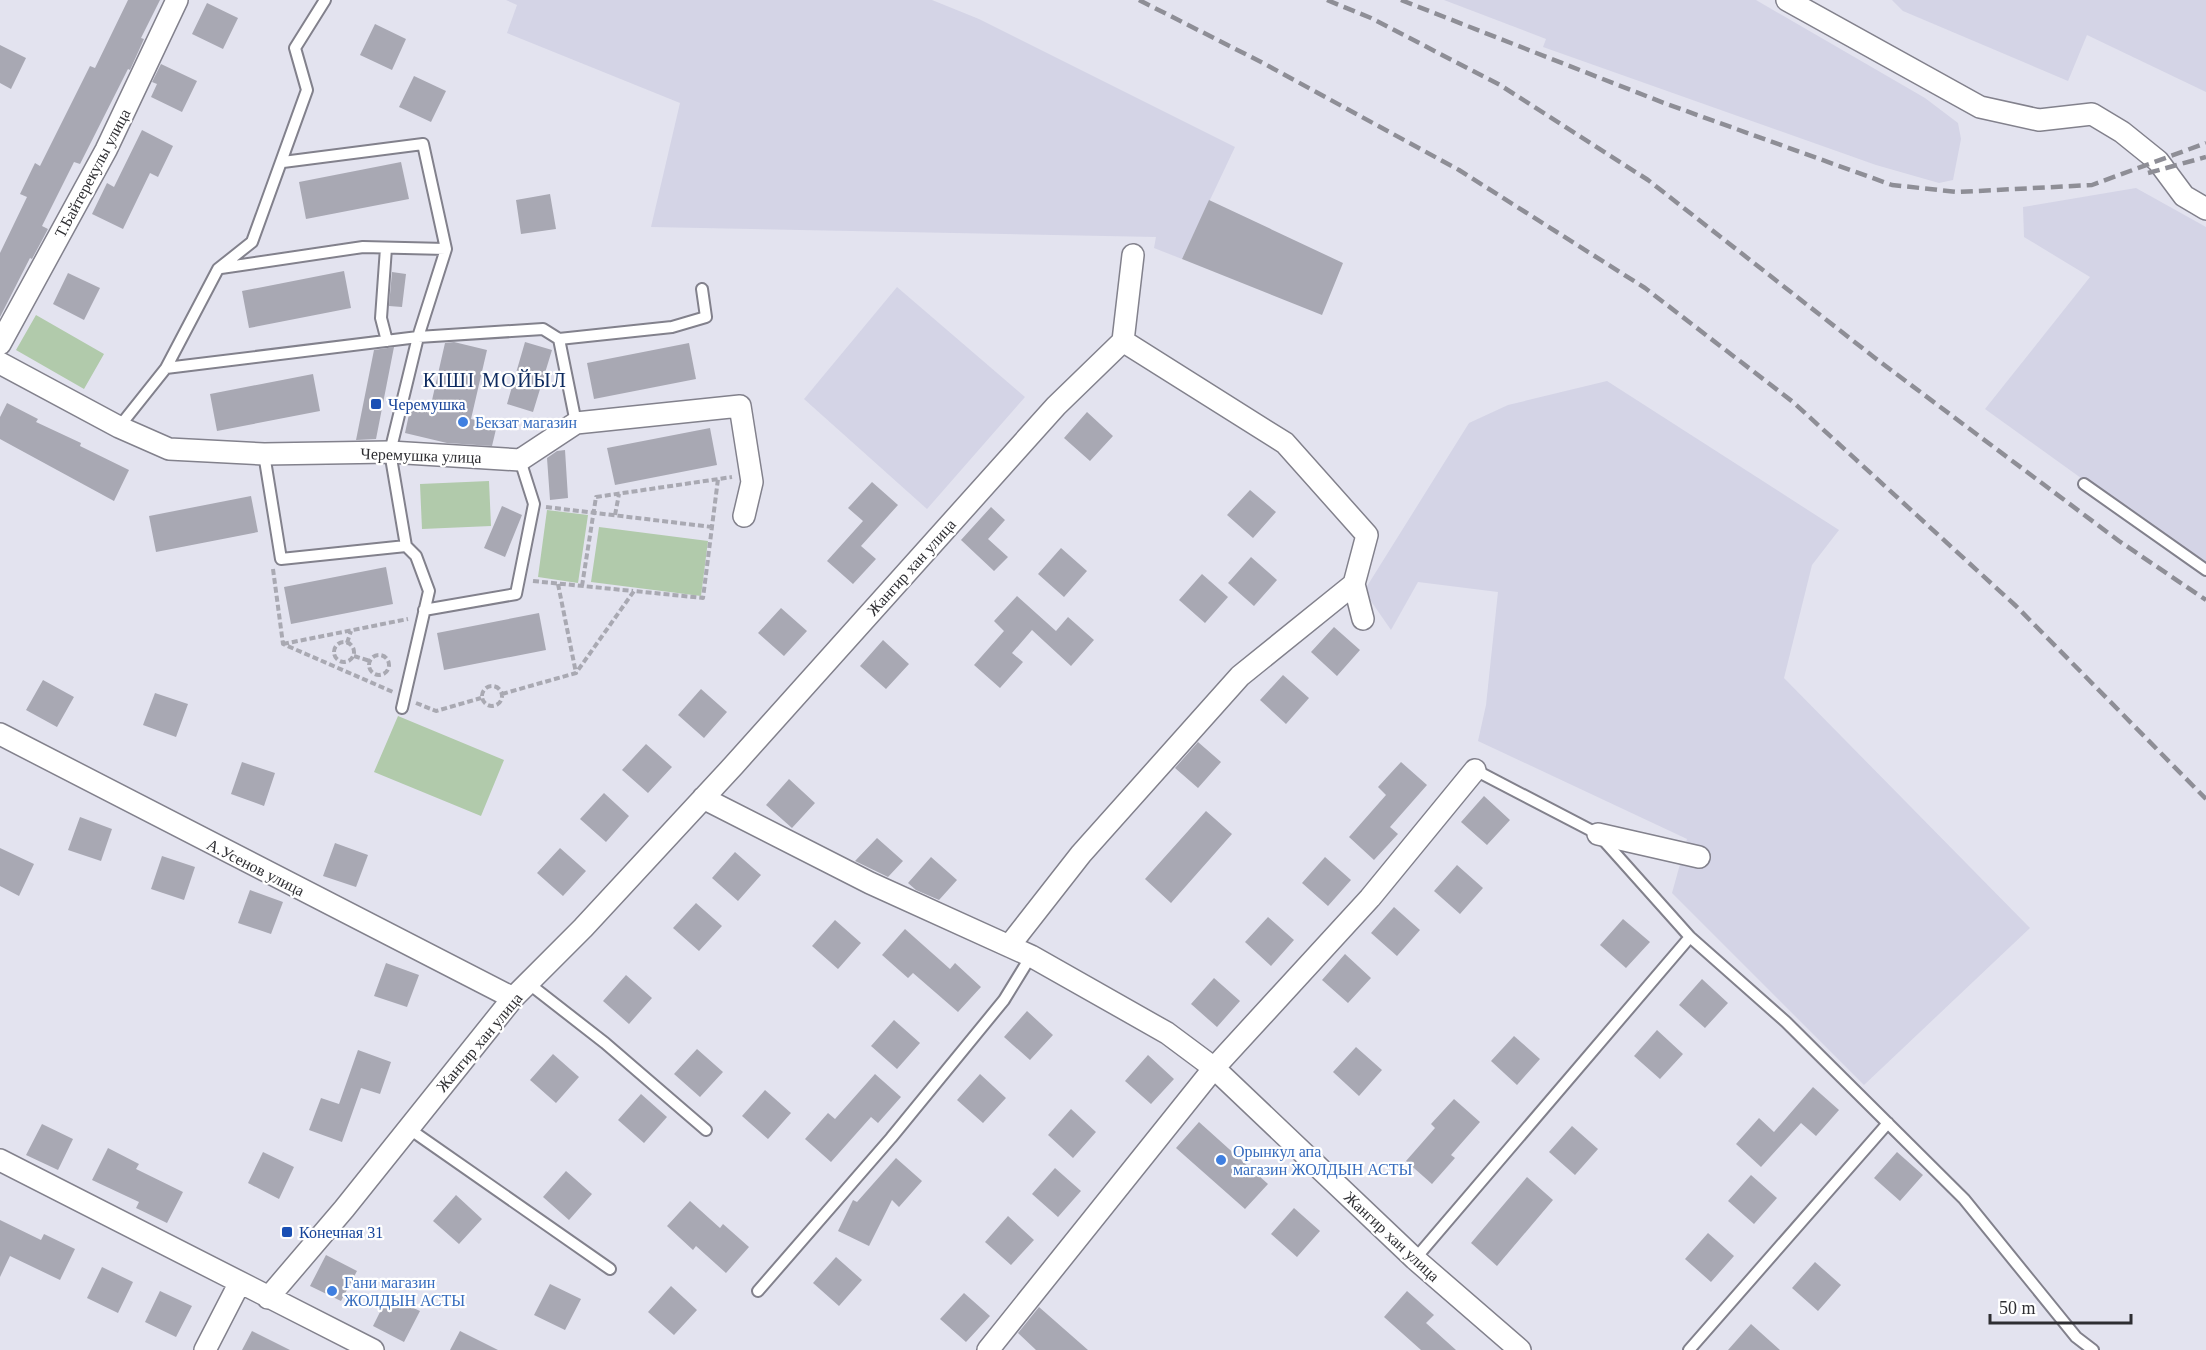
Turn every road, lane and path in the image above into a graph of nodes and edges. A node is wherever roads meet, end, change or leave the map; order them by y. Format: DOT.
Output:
graph roads {
  1 [pos="177,0"];
  2 [pos="325,0"];
  3 [pos="1786,0"];
  4 [pos="283,162"];
  5 [pos="2206,209"];
  6 [pos="386,248"];
  7 [pos="446,249"];
  8 [pos="1132,255"];
  9 [pos="218,269"];
  10 [pos="702,289"];
  11 [pos="418,337"];
  12 [pos="559,339"];
  13 [pos="387,341"];
  14 [pos="1123,341"];
  15 [pos="0,344"];
  16 [pos="0,363"];
  17 [pos="166,368"];
  18 [pos="576,423"];
  19 [pos="119,427"];
  20 [pos="390,452"];
  21 [pos="264,454"];
  22 [pos="520,460"];
  23 [pos="751,474"];
  24 [pos="718,479"];
  25 [pos="2084,484"];
  26 [pos="619,494"];
  27 [pos="594,513"];
  28 [pos="615,515"];
  29 [pos="744,516"];
  30 [pos="541,517"];
  31 [pos="712,527"];
  32 [pos="406,546"];
  33 [pos="281,559"];
  34 [pos="2206,570"];
  35 [pos="535,571"];
  36 [pos="519,580"];
  37 [pos="533,581"];
  38 [pos="558,584"];
  39 [pos="1354,584"];
  40 [pos="582,586"];
  41 [pos="634,591"];
  42 [pos="423,613"];
  43 [pos="1363,619"];
  44 [pos="351,631"];
  45 [pos="347,643"];
  46 [pos="283,644"];
  47 [pos="353,656"];
  48 [pos="370,661"];
  49 [pos="342,662"];
  50 [pos="340,669"];
  51 [pos="576,674"];
  52 [pos="502,694"];
  53 [pos="481,698"];
  54 [pos="403,703"];
  55 [pos="0,734"];
  56 [pos="1475,770"];
  57 [pos="703,798"];
  58 [pos="1598,834"];
  59 [pos="1699,857"];
  60 [pos="1690,937"];
  61 [pos="1009,946"];
  62 [pos="1031,956"];
  63 [pos="528,983"];
  64 [pos="513,998"];
  65 [pos="1214,1068"];
  66 [pos="1888,1123"];
  67 [pos="408,1128"];
  68 [pos="706,1130"];
  69 [pos="0,1160"];
  70 [pos="1415,1259"];
  71 [pos="610,1269"];
  72 [pos="239,1284"];
  73 [pos="759,1291"];
  74 [pos="268,1298"];
  75 [pos="205,1350"];
  76 [pos="373,1350"];
  77 [pos="988,1350"];
  78 [pos="1520,1350"];
  79 [pos="1689,1350"];
  80 [pos="2093,1350"];
  1 -- 15 [label="street, Т.Байтерекулы улица"];
  2 -- 4 [label="lane"];
  3 -- 5 [label="street"];
  4 -- 7 [label="lane"];
  4 -- 9 [label="lane"];
  6 -- 7 [label="lane"];
  6 -- 9 [label="lane"];
  6 -- 13 [label="lane"];
  7 -- 11 [label="lane"];
  8 -- 14 [label="street"];
  9 -- 17 [label="lane"];
  10 -- 12 [label="lane"];
  11 -- 12 [label="lane"];
  11 -- 13 [label="lane"];
  11 -- 20 [label="lane"];
  12 -- 18 [label="lane"];
  13 -- 17 [label="lane"];
  14 -- 39 [label="street"];
  14 -- 57 [label="street, Жангир хан улица"];
  16 -- 19 [label="street, Черемушка улица"];
  17 -- 19 [label="lane"];
  18 -- 22 [label="street"];
  18 -- 23 [label="street"];
  19 -- 21 [label="street, Черемушка улица"];
  20 -- 21 [label="street, Черемушка улица"];
  20 -- 22 [label="street, Черемушка улица"];
  20 -- 32 [label="lane"];
  21 -- 33 [label="lane"];
  22 -- 36 [label="lane"];
  23 -- 24 [label="path"];
  23 -- 29 [label="street"];
  24 -- 26 [label="path"];
  24 -- 31 [label="path"];
  25 -- 34 [label="lane"];
  26 -- 27 [label="path"];
  26 -- 28 [label="path"];
  27 -- 28 [label="path"];
  27 -- 30 [label="path"];
  27 -- 40 [label="path"];
  28 -- 31 [label="path"];
  31 -- 41 [label="path"];
  32 -- 33 [label="lane"];
  32 -- 42 [label="lane"];
  33 -- 46 [label="path"];
  35 -- 37 [label="path"];
  36 -- 37 [label="path"];
  36 -- 42 [label="lane"];
  37 -- 38 [label="path"];
  38 -- 40 [label="path"];
  38 -- 51 [label="path"];
  39 -- 43 [label="street"];
  39 -- 61 [label="street"];
  40 -- 41 [label="path"];
  41 -- 51 [label="path"];
  42 -- 44 [label="path"];
  42 -- 54 [label="lane"];
  44 -- 45 [label="path"];
  44 -- 46 [label="path"];
  45 -- 47 [label="path"];
  45 -- 49 [label="path"];
  46 -- 50 [label="path"];
  47 -- 48 [label="path"];
  47 -- 49 [label="path"];
  48 -- 48 [label="path"];
  49 -- 50 [label="path"];
  50 -- 54 [label="path"];
  51 -- 52 [label="path"];
  52 -- 53 [label="path"];
  52 -- 53 [label="path"];
  53 -- 54 [label="path"];
  55 -- 64 [label="street, А.Усенов улица"];
  56 -- 58 [label="lane"];
  56 -- 65 [label="street"];
  57 -- 61 [label="street, Жангир хан улица"];
  57 -- 63 [label="street, Жангир хан улица"];
  58 -- 59 [label="street"];
  58 -- 60 [label="lane"];
  60 -- 66 [label="lane"];
  60 -- 70 [label="lane"];
  61 -- 62 [label="street, Жангир хан улица"];
  62 -- 65 [label="street, Жангир хан улица"];
  62 -- 73 [label="lane"];
  63 -- 64 [label="street, Жангир хан улица"];
  63 -- 68 [label="lane"];
  64 -- 67 [label="street, Жангир хан улица"];
  65 -- 70 [label="street, Жангир хан улица"];
  65 -- 77 [label="street"];
  66 -- 79 [label="lane"];
  66 -- 80 [label="lane"];
  67 -- 71 [label="lane"];
  67 -- 74 [label="street, Жангир хан улица"];
  69 -- 72 [label="street"];
  70 -- 78 [label="street, Жангир хан улица"];
  72 -- 74 [label="street"];
  72 -- 75 [label="street"];
  74 -- 76 [label="street"];
}
